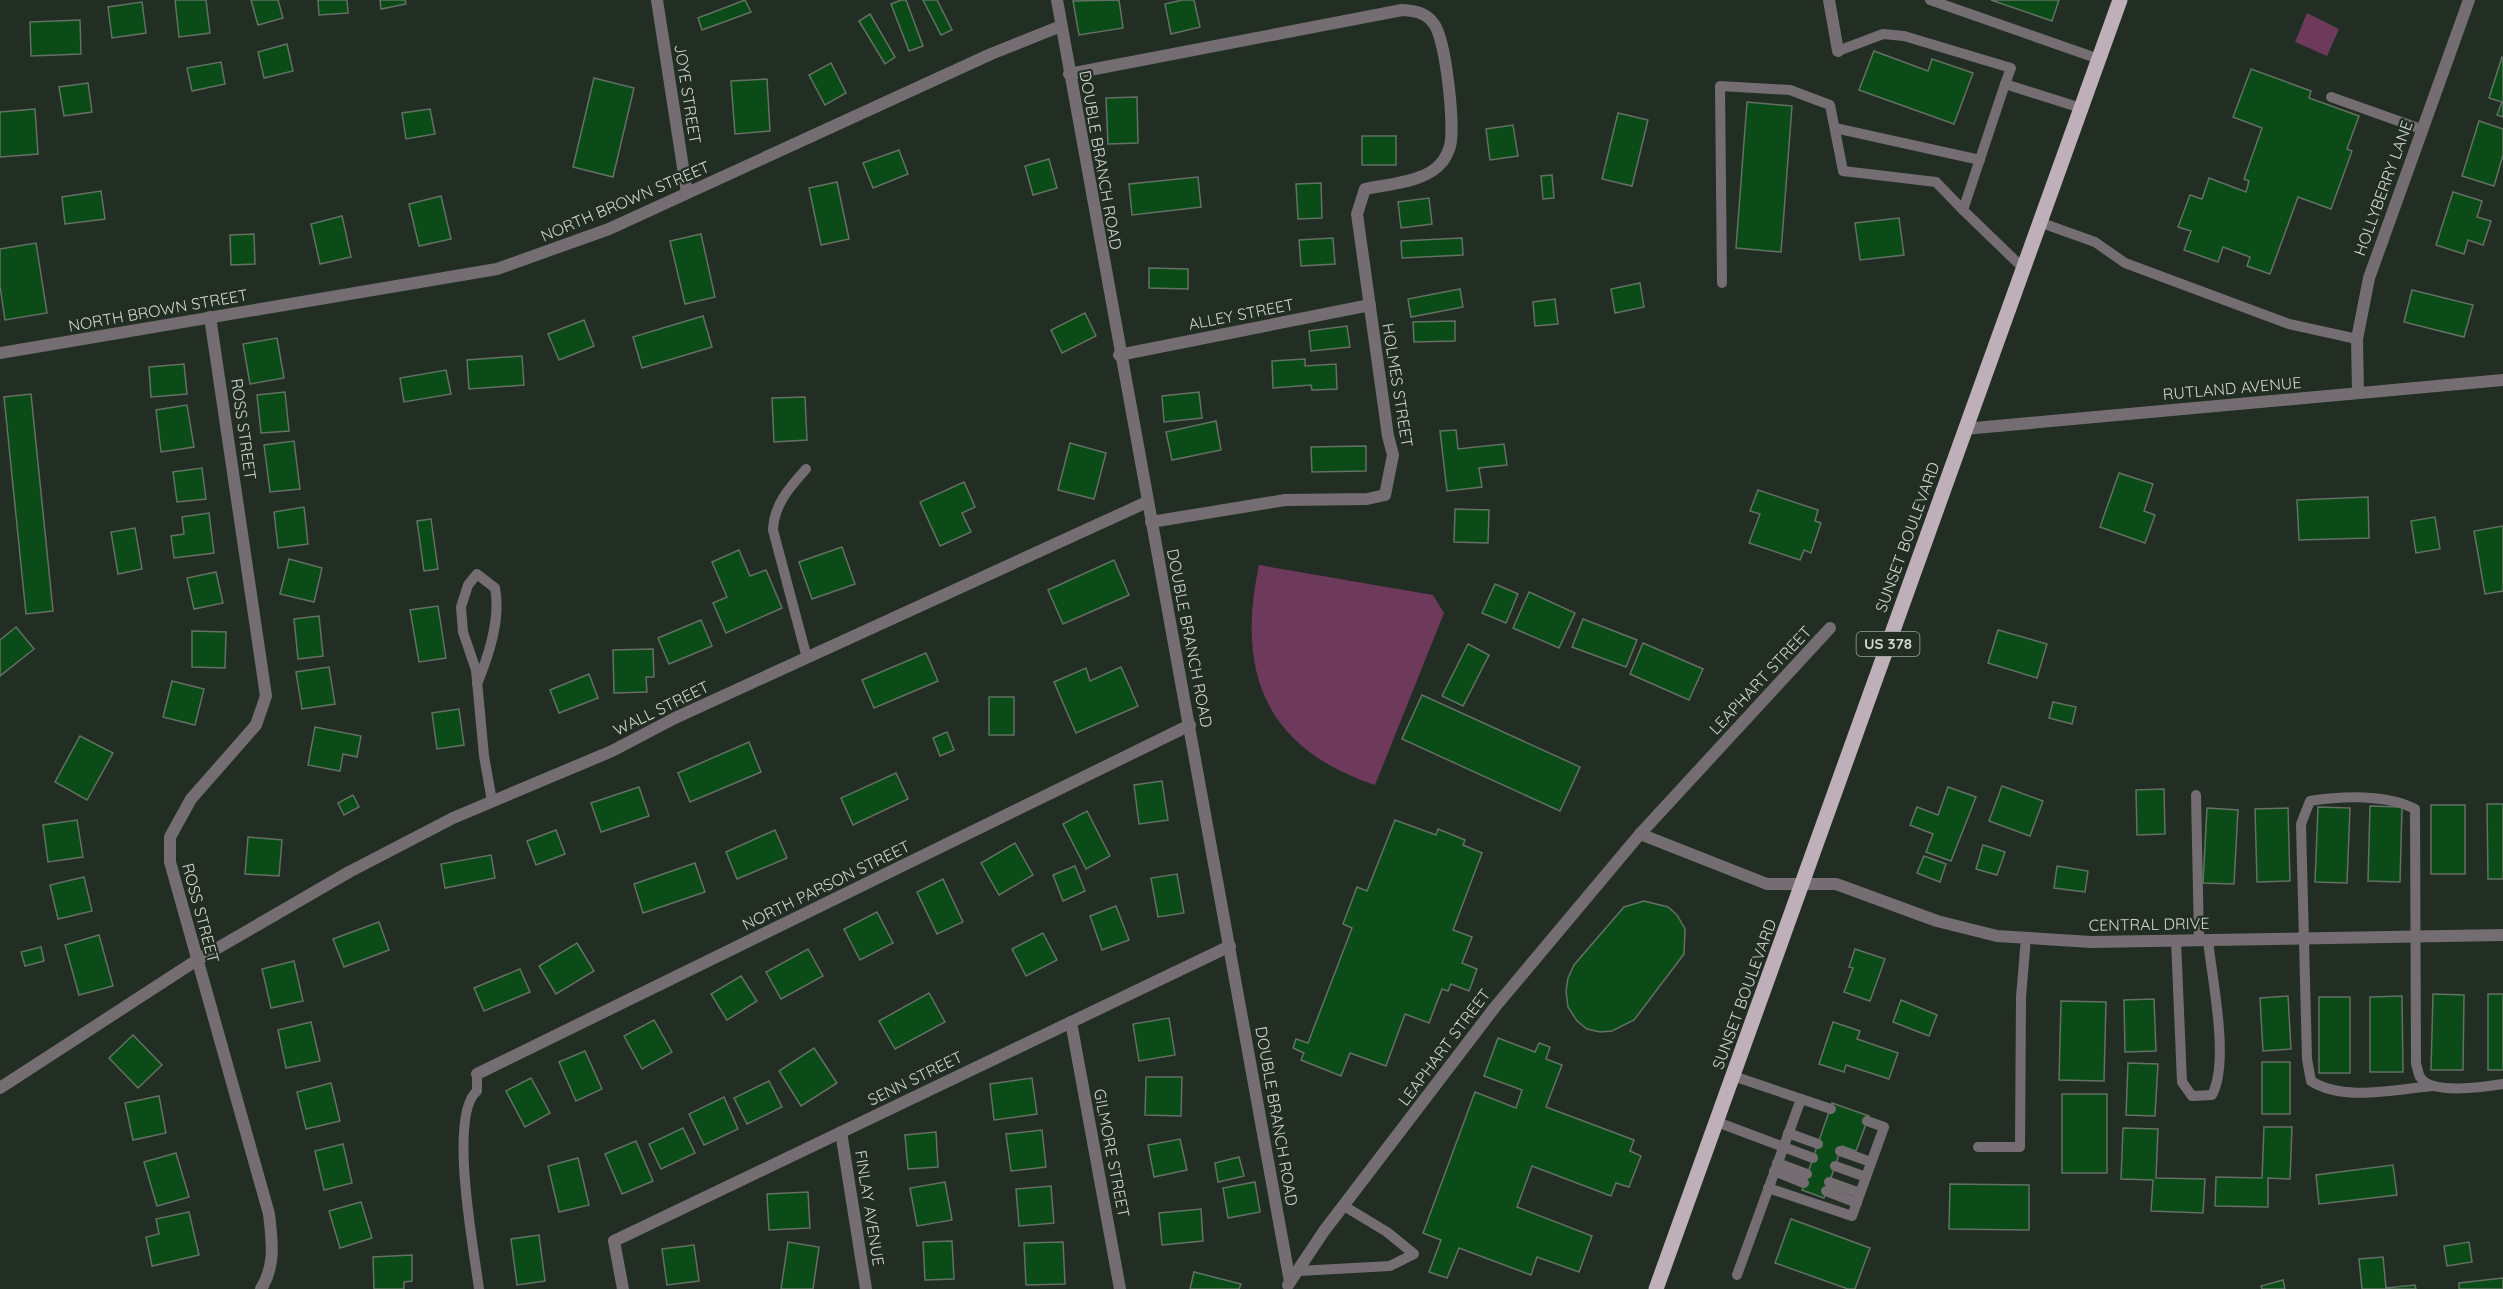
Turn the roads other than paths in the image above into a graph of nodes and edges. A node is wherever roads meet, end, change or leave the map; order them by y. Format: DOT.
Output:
graph roads {
  1 [pos="657,0"];
  2 [pos="1056,0"];
  3 [pos="1829,0"];
  4 [pos="1930,0"];
  5 [pos="2120,0"];
  6 [pos="2469,0"];
  7 [pos="1060,26"];
  8 [pos="1838,51"];
  9 [pos="2099,59"];
  10 [pos="1069,74"];
  11 [pos="2005,84"];
  12 [pos="2331,97"];
  13 [pos="2081,108"];
  14 [pos="1835,128"];
  15 [pos="2421,129"];
  16 [pos="1980,160"];
  17 [pos="687,193"];
  18 [pos="1963,210"];
  19 [pos="2040,222"];
  20 [pos="2023,268"];
  21 [pos="1722,283"];
  22 [pos="1370,306"];
  23 [pos="210,317"];
  24 [pos="2357,339"];
  25 [pos="0,354"];
  26 [pos="1119,355"];
  27 [pos="2503,380"];
  28 [pos="2358,392"];
  29 [pos="1964,429"];
  30 [pos="806,469"];
  31 [pos="1147,502"];
  32 [pos="1151,522"];
  33 [pos="1830,628"];
  34 [pos="807,658"];
  35 [pos="477,684"];
  36 [pos="1190,725"];
  37 [pos="2196,795"];
  38 [pos="492,801"];
  39 [pos="1640,834"];
  40 [pos="1804,882"];
  41 [pos="2503,935"];
  42 [pos="2026,938"];
  43 [pos="2414,938"];
  44 [pos="2303,939"];
  45 [pos="2176,940"];
  46 [pos="2204,940"];
  47 [pos="1230,946"];
  48 [pos="197,960"];
  49 [pos="1071,1022"];
  50 [pos="477,1074"];
  51 [pos="1733,1076"];
  52 [pos="2503,1084"];
  53 [pos="2433,1086"];
  54 [pos="0,1088"];
  55 [pos="1801,1099"];
  56 [pos="1831,1109"];
  57 [pos="1867,1121"];
  58 [pos="1717,1122"];
  59 [pos="841,1132"];
  60 [pos="1788,1133"];
  61 [pos="1818,1144"];
  62 [pos="1783,1146"];
  63 [pos="1978,1147"];
  64 [pos="1840,1151"];
  65 [pos="1813,1158"];
  66 [pos="1871,1162"];
  67 [pos="1835,1166"];
  68 [pos="1775,1167"];
  69 [pos="1866,1177"];
  70 [pos="1806,1178"];
  71 [pos="1828,1187"];
  72 [pos="1768,1188"];
  73 [pos="1858,1198"];
  74 [pos="1344,1206"];
  75 [pos="1299,1271"];
  76 [pos="1737,1275"];
  77 [pos="1288,1285"];
  78 [pos="261,1289"];
  79 [pos="479,1289"];
  80 [pos="623,1289"];
  81 [pos="866,1289"];
  82 [pos="1120,1289"];
  83 [pos="1656,1289"];
  1 -- 17 [label="street, JOYE STREET"];
  2 -- 7 [label="street, DOUBLE BRANCH ROAD"];
  3 -- 8 [label="street"];
  4 -- 9 [label="lane"];
  5 -- 9 [label="main road, SUNSET BOULEVARD / US 378"];
  6 -- 15 [label="street, HOLLYBERRY LANE"];
  7 -- 10 [label="street, DOUBLE BRANCH ROAD"];
  7 -- 17 [label="street, NORTH BROWN STREET"];
  8 -- 11 [label="lane"];
  9 -- 13 [label="main road, SUNSET BOULEVARD / US 378"];
  10 -- 22 [label="street, HOLMES STREET"];
  10 -- 26 [label="street, DOUBLE BRANCH ROAD"];
  11 -- 13 [label="lane"];
  11 -- 16 [label="lane"];
  12 -- 15 [label="lane"];
  13 -- 19 [label="main road, SUNSET BOULEVARD / US 378"];
  14 -- 16 [label="lane"];
  14 -- 18 [label="lane"];
  14 -- 21 [label="lane"];
  15 -- 24 [label="street, HOLLYBERRY LANE"];
  16 -- 18 [label="lane"];
  17 -- 23 [label="street, NORTH BROWN STREET"];
  18 -- 20 [label="lane"];
  19 -- 20 [label="main road, SUNSET BOULEVARD / US 378"];
  19 -- 24 [label="lane"];
  20 -- 29 [label="main road, SUNSET BOULEVARD / US 378"];
  22 -- 26 [label="street, ALLEY STREET"];
  22 -- 32 [label="street, HOLMES STREET"];
  23 -- 25 [label="street, NORTH BROWN STREET"];
  23 -- 48 [label="street, ROSS STREET"];
  24 -- 28 [label="street, HOLLYBERRY LANE"];
  26 -- 31 [label="street, DOUBLE BRANCH ROAD"];
  27 -- 28 [label="street, RUTLAND AVENUE"];
  28 -- 29 [label="street, RUTLAND AVENUE"];
  29 -- 40 [label="main road, SUNSET BOULEVARD / US 378"];
  30 -- 34 [label="lane"];
  31 -- 32 [label="street, DOUBLE BRANCH ROAD"];
  31 -- 34 [label="street, WALL STREET"];
  32 -- 36 [label="street, DOUBLE BRANCH ROAD"];
  33 -- 39 [label="street, LEAPHART STREET"];
  34 -- 38 [label="street, WALL STREET"];
  35 -- 35 [label="lane"];
  35 -- 38 [label="lane"];
  36 -- 47 [label="street, DOUBLE BRANCH ROAD"];
  36 -- 50 [label="street, NORTH PARSON STREET"];
  37 -- 46 [label="lane"];
  38 -- 48 [label="street, WALL STREET"];
  39 -- 40 [label="street"];
  39 -- 74 [label="street, LEAPHART STREET"];
  40 -- 42 [label="street, CENTRAL DRIVE"];
  40 -- 51 [label="main road, SUNSET BOULEVARD / US 378"];
  41 -- 43 [label="street, CENTRAL DRIVE"];
  42 -- 45 [label="street, CENTRAL DRIVE"];
  42 -- 63 [label="lane"];
  43 -- 44 [label="street, CENTRAL DRIVE"];
  43 -- 44 [label="lane"];
  43 -- 53 [label="lane"];
  44 -- 46 [label="street, CENTRAL DRIVE"];
  44 -- 53 [label="lane"];
  45 -- 46 [label="street, CENTRAL DRIVE"];
  45 -- 46 [label="lane"];
  47 -- 49 [label="street, SENN STREET"];
  47 -- 77 [label="street, DOUBLE BRANCH ROAD"];
  48 -- 54 [label="street"];
  48 -- 78 [label="street, ROSS STREET"];
  49 -- 59 [label="street, SENN STREET"];
  49 -- 82 [label="street, GILMORE STREET"];
  50 -- 79 [label="lane"];
  51 -- 55 [label="lane"];
  51 -- 58 [label="main road, SUNSET BOULEVARD / US 378"];
  52 -- 53 [label="lane"];
  55 -- 56 [label="lane"];
  55 -- 60 [label="lane"];
  57 -- 66 [label="lane"];
  58 -- 62 [label="lane"];
  58 -- 83 [label="main road, SUNSET BOULEVARD / US 378"];
  59 -- 80 [label="street, SENN STREET"];
  59 -- 81 [label="street, FINLAY AVENUE"];
  60 -- 61 [label="lane"];
  60 -- 62 [label="lane"];
  62 -- 65 [label="lane"];
  62 -- 68 [label="lane"];
  64 -- 66 [label="lane"];
  66 -- 69 [label="lane"];
  67 -- 69 [label="lane"];
  68 -- 70 [label="lane"];
  68 -- 72 [label="lane"];
  69 -- 73 [label="lane"];
  71 -- 73 [label="lane"];
  72 -- 73 [label="lane"];
  72 -- 76 [label="lane"];
  74 -- 75 [label="street, LEAPHART STREET"];
  74 -- 75 [label="lane"];
  75 -- 77 [label="street, LEAPHART STREET"];
}
